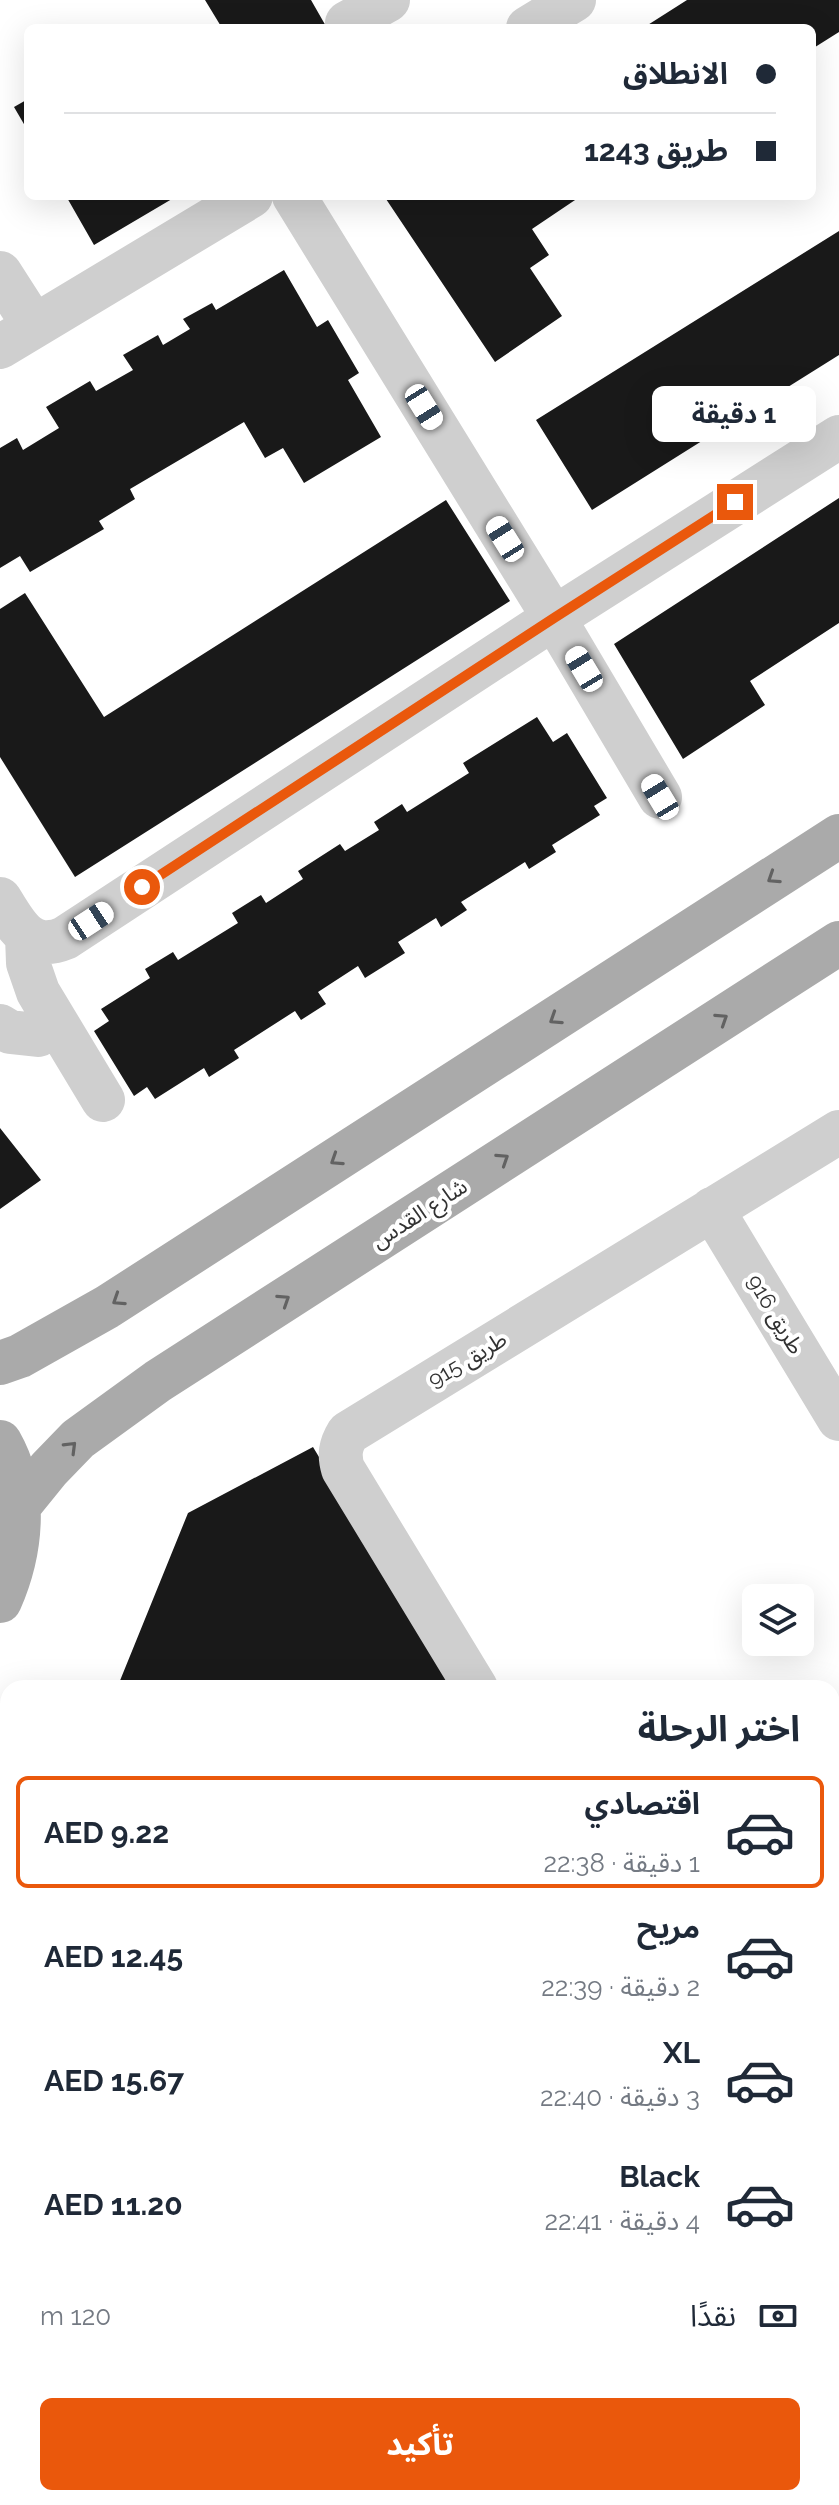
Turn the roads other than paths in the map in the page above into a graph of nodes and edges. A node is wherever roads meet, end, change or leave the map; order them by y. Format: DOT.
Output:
graph roads {
  1 [pos="388,0"];
  2 [pos="574,0"];
  3 [pos="343,17"];
  4 [pos="535,24"];
  5 [pos="244,200"];
  6 [pos="296,200"];
  7 [pos="0,273"];
  8 [pos="17,337"];
  9 [pos="839,437"];
  10 [pos="554,618"];
  11 [pos="660,797"];
  12 [pos="839,836"];
  13 [pos="0,899"];
  14 [pos="839,943"];
  15 [pos="18,951"];
  16 [pos="19,1031"];
  17 [pos="839,1132"];
  18 [pos="712,1209"];
  19 [pos="0,1363"];
  20 [pos="839,1419"];
  21 [pos="0,1442"];
  22 [pos="19,1506"];
  23 [pos="0,1601"];
  24 [pos="471,1680"];
  1 -- 3 [label="street"];
  2 -- 4 [label="street"];
  5 -- 8 [label="street"];
  6 -- 10 [label="street"];
  7 -- 8 [label="street"];
  9 -- 10 [label="street"];
  10 -- 11 [label="street"];
  10 -- 15 [label="street"];
  12 -- 19 [label="main road, one-way"];
  13 -- 15 [label="street"];
  22 -- 14 [label="main road, شارع القدس, one-way"];
  15 -- 16 [label="street"];
  15 -- 16 [label="street"];
  17 -- 18 [label="street, طريق 915"];
  18 -- 20 [label="street, طريق 916"];
  18 -- 24 [label="street, طريق 915"];
  21 -- 22 [label="main road"];
  22 -- 23 [label="main road"];
}
